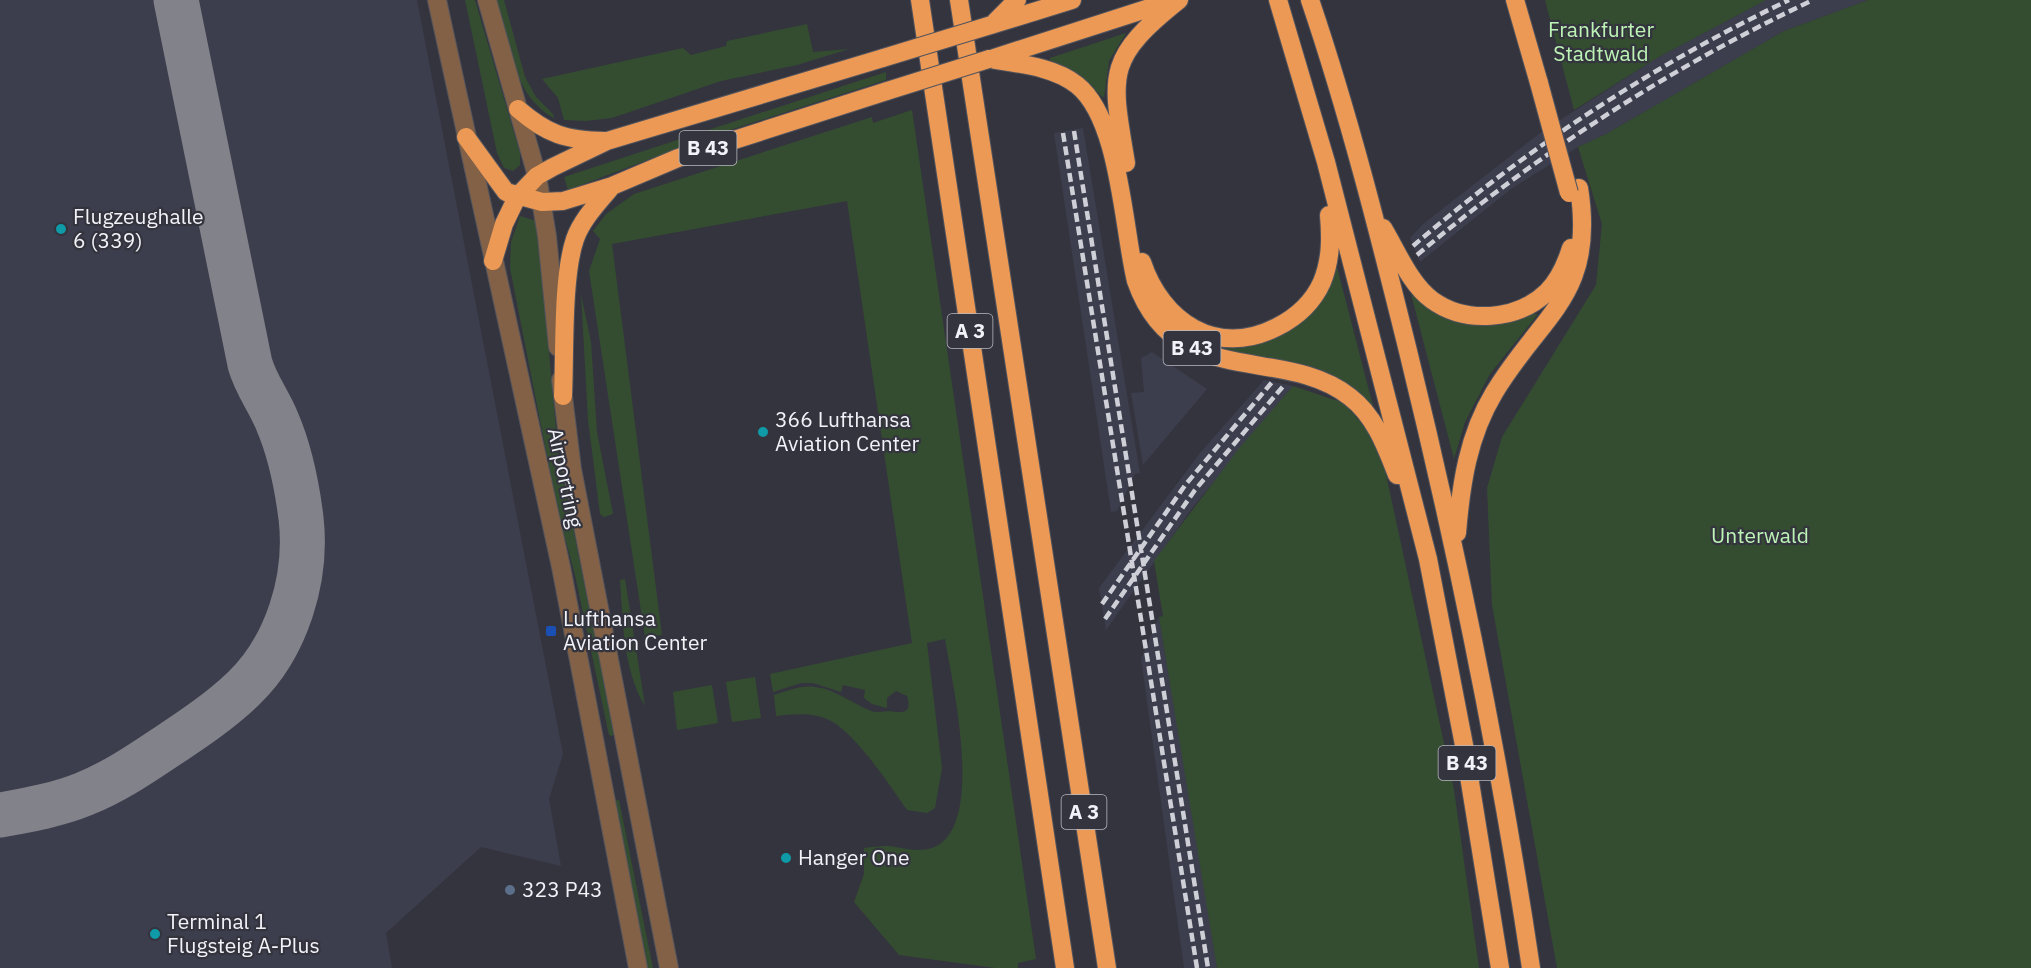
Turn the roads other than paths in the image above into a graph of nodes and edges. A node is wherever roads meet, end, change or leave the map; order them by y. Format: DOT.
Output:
graph roads {
  1 [pos="437,0"];
  2 [pos="487,0"];
  3 [pos="920,0"];
  4 [pos="959,0"];
  5 [pos="1072,0"];
  6 [pos="1177,0"];
  7 [pos="1278,0"];
  8 [pos="1310,0"];
  9 [pos="1515,0"];
  10 [pos="1527,0"];
  11 [pos="1017,7"];
  12 [pos="989,59"];
  13 [pos="1543,81"];
  14 [pos="518,109"];
  15 [pos="466,137"];
  16 [pos="607,141"];
  17 [pos="1326,162"];
  18 [pos="537,176"];
  19 [pos="612,186"];
  20 [pos="1574,190"];
  21 [pos="517,197"];
  22 [pos="542,202"];
  23 [pos="1372,211"];
  24 [pos="493,261"];
  25 [pos="563,396"];
  26 [pos="1456,549"];
  27 [pos="1428,559"];
  28 [pos="638,968"];
  29 [pos="669,968"];
  30 [pos="1065,968"];
  31 [pos="1107,968"];
  32 [pos="1500,968"];
  33 [pos="1531,968"];
  1 -- 15 [label="street, Airportring"];
  2 -- 14 [label="street, Airportring"];
  3 -- 30 [label="highway, A 3"];
  4 -- 31 [label="highway, A 3"];
  5 -- 11 [label="highway, B 43"];
  6 -- 12 [label="highway, B 43"];
  6 -- 17 [label="highway, B 43"];
  7 -- 17 [label="highway, B 43"];
  8 -- 23 [label="highway, B 43"];
  9 -- 13 [label="highway"];
  10 -- 13 [label="highway"];
  11 -- 16 [label="highway, B 43, bridge"];
  12 -- 19 [label="highway, B 43, bridge"];
  12 -- 27 [label="highway, B 43"];
  13 -- 20 [label="highway, B 43, bridge"];
  14 -- 16 [label="highway"];
  14 -- 18 [label="street, Airportring"];
  15 -- 21 [label="highway"];
  15 -- 24 [label="street, Airportring"];
  16 -- 18 [label="highway, B 43"];
  17 -- 27 [label="highway, B 43"];
  18 -- 21 [label="highway, B 43"];
  18 -- 22 [label="street, Airportring"];
  19 -- 22 [label="highway, B 43"];
  19 -- 25 [label="highway"];
  20 -- 23 [label="highway, B 43"];
  20 -- 26 [label="highway"];
  21 -- 22 [label="highway"];
  21 -- 24 [label="highway, B 43"];
  22 -- 25 [label="street, Airportring"];
  23 -- 26 [label="highway, B 43"];
  24 -- 28 [label="street, Airportring"];
  25 -- 29 [label="street, Airportring"];
  26 -- 33 [label="highway, B 43"];
  27 -- 32 [label="highway, B 43"];
}
